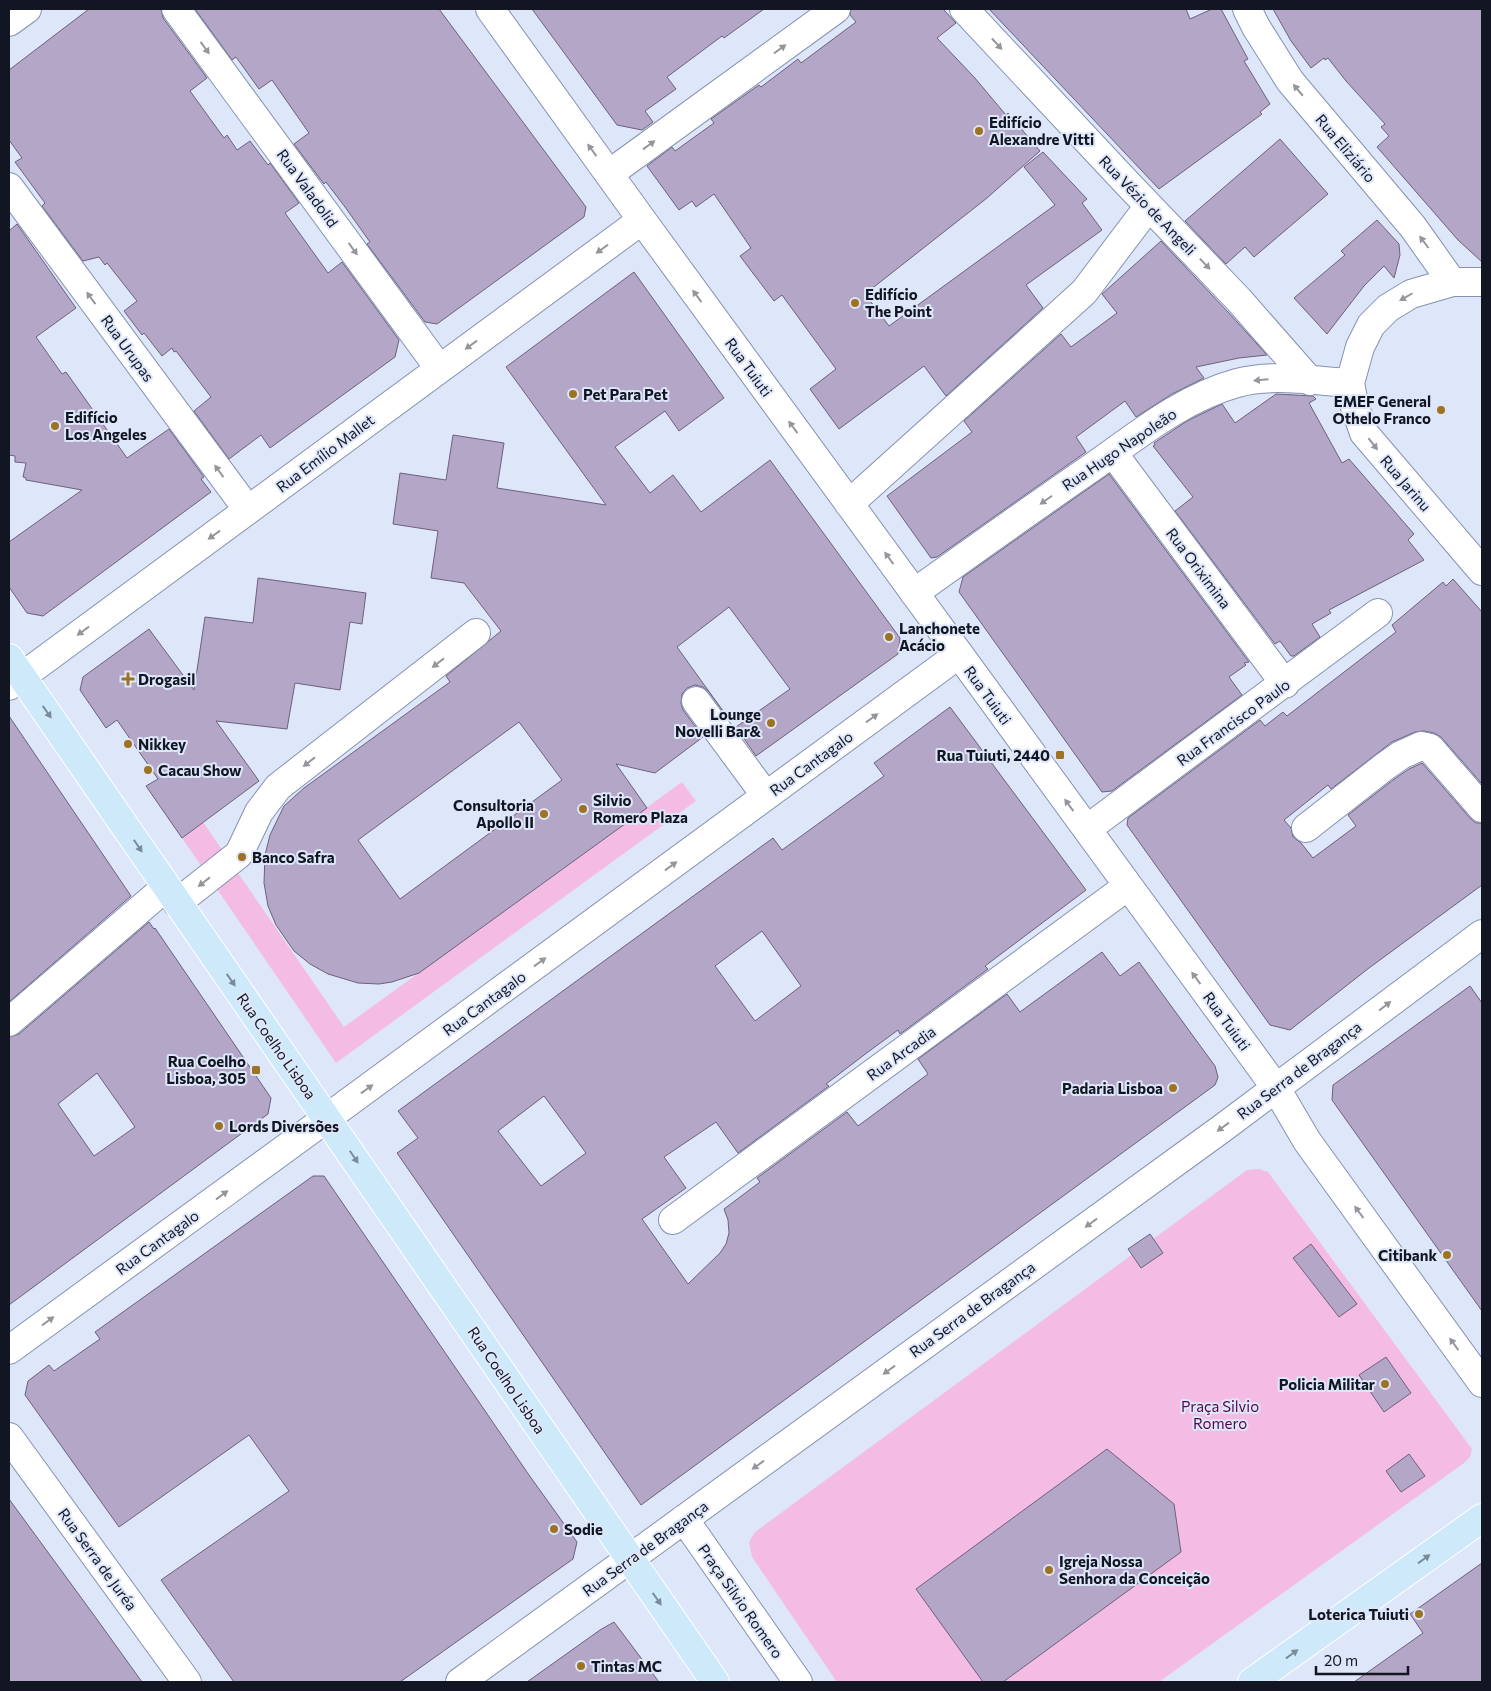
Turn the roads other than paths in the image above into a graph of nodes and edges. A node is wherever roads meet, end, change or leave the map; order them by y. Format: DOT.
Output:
graph roads {
  1 [pos="27,9"];
  2 [pos="176,9"];
  3 [pos="490,9"];
  4 [pos="836,9"];
  5 [pos="964,9"];
  6 [pos="1248,9"];
  7 [pos="9,22"];
  8 [pos="609,174"];
  9 [pos="9,187"];
  10 [pos="1149,206"];
  11 [pos="642,220"];
  12 [pos="1452,282"];
  13 [pos="1482,282"];
  14 [pos="439,368"];
  15 [pos="1310,381"];
  16 [pos="1350,383"];
  17 [pos="1113,452"];
  18 [pos="849,504"];
  19 [pos="248,510"];
  20 [pos="1482,571"];
  21 [pos="914,593"];
  22 [pos="1378,613"];
  23 [pos="476,633"];
  24 [pos="958,654"];
  25 [pos="13,674"];
  26 [pos="1285,684"];
  27 [pos="696,701"];
  28 [pos="766,796"];
  29 [pos="1482,808"];
  30 [pos="1306,828"];
  31 [pos="1087,829"];
  32 [pos="1128,886"];
  33 [pos="172,895"];
  34 [pos="1482,934"];
  35 [pos="9,1022"];
  36 [pos="1276,1088"];
  37 [pos="327,1118"];
  38 [pos="673,1220"];
  39 [pos="9,1350"];
  40 [pos="1482,1383"];
  41 [pos="9,1437"];
  42 [pos="1482,1518"];
  43 [pos="684,1519"];
  44 [pos="630,1559"];
  45 [pos="187,1682"];
  46 [pos="460,1682"];
  47 [pos="715,1682"];
  48 [pos="798,1682"];
  49 [pos="1252,1682"];
  1 -- 7 [label="street"];
  2 -- 14 [label="street, Rua Valadolid, one-way"];
  8 -- 3 [label="street, Rua Tuiuti, one-way"];
  8 -- 4 [label="street, one-way"];
  5 -- 10 [label="street, Rua Vézio de Angeli, one-way"];
  12 -- 6 [label="street, Rua Eliziário, one-way"];
  8 -- 11 [label="street, Rua Tuiuti"];
  19 -- 9 [label="street, Rua Urupas, one-way"];
  10 -- 15 [label="street, Rua Vézio de Angeli, one-way"];
  10 -- 18 [label="street"];
  11 -- 14 [label="street, Rua Emílio Mallet, one-way"];
  18 -- 11 [label="street, Rua Tuiuti, one-way"];
  12 -- 13 [label="street"];
  12 -- 16 [label="street, one-way"];
  14 -- 19 [label="street, Rua Emílio Mallet"];
  15 -- 16 [label="street, Rua Hugo Napoleão"];
  15 -- 17 [label="street, Rua Hugo Napoleão, one-way"];
  16 -- 20 [label="street, Rua Jarinu, one-way"];
  17 -- 21 [label="street, Rua Hugo Napoleão, one-way"];
  17 -- 26 [label="street, Rua Oriximina"];
  21 -- 18 [label="street, Rua Tuiuti, one-way"];
  19 -- 25 [label="street, Rua Emílio Mallet, one-way"];
  21 -- 24 [label="street, Rua Tuiuti"];
  22 -- 26 [label="street, Rua Francisco Paulo"];
  23 -- 33 [label="street, one-way"];
  28 -- 24 [label="street, Rua Cantagalo, one-way"];
  31 -- 24 [label="street, Rua Tuiuti, one-way"];
  25 -- 33 [label="main road, Rua Coelho Lisboa, one-way"];
  26 -- 31 [label="street, Rua Francisco Paulo"];
  27 -- 28 [label="street"];
  37 -- 28 [label="street, Rua Cantagalo, one-way"];
  29 -- 30 [label="street"];
  31 -- 32 [label="street, Rua Tuiuti"];
  36 -- 32 [label="street, Rua Tuiuti, one-way"];
  32 -- 38 [label="street, Rua Arcadia"];
  33 -- 35 [label="street"];
  33 -- 37 [label="main road, Rua Coelho Lisboa, one-way"];
  36 -- 34 [label="street, Rua Serra de Bragança, one-way"];
  40 -- 36 [label="street, Rua Tuiuti, one-way"];
  36 -- 43 [label="street, Rua Serra de Bragança, one-way"];
  39 -- 37 [label="street, Rua Cantagalo, one-way"];
  37 -- 44 [label="main road, Rua Coelho Lisboa, one-way"];
  41 -- 45 [label="street, Rua Serra de Juréa"];
  49 -- 42 [label="main road, one-way"];
  43 -- 44 [label="street, Rua Serra de Bragança"];
  43 -- 48 [label="street, Praça Silvio Romero"];
  44 -- 46 [label="street, Rua Serra de Bragança"];
  44 -- 47 [label="main road, one-way"];
}
